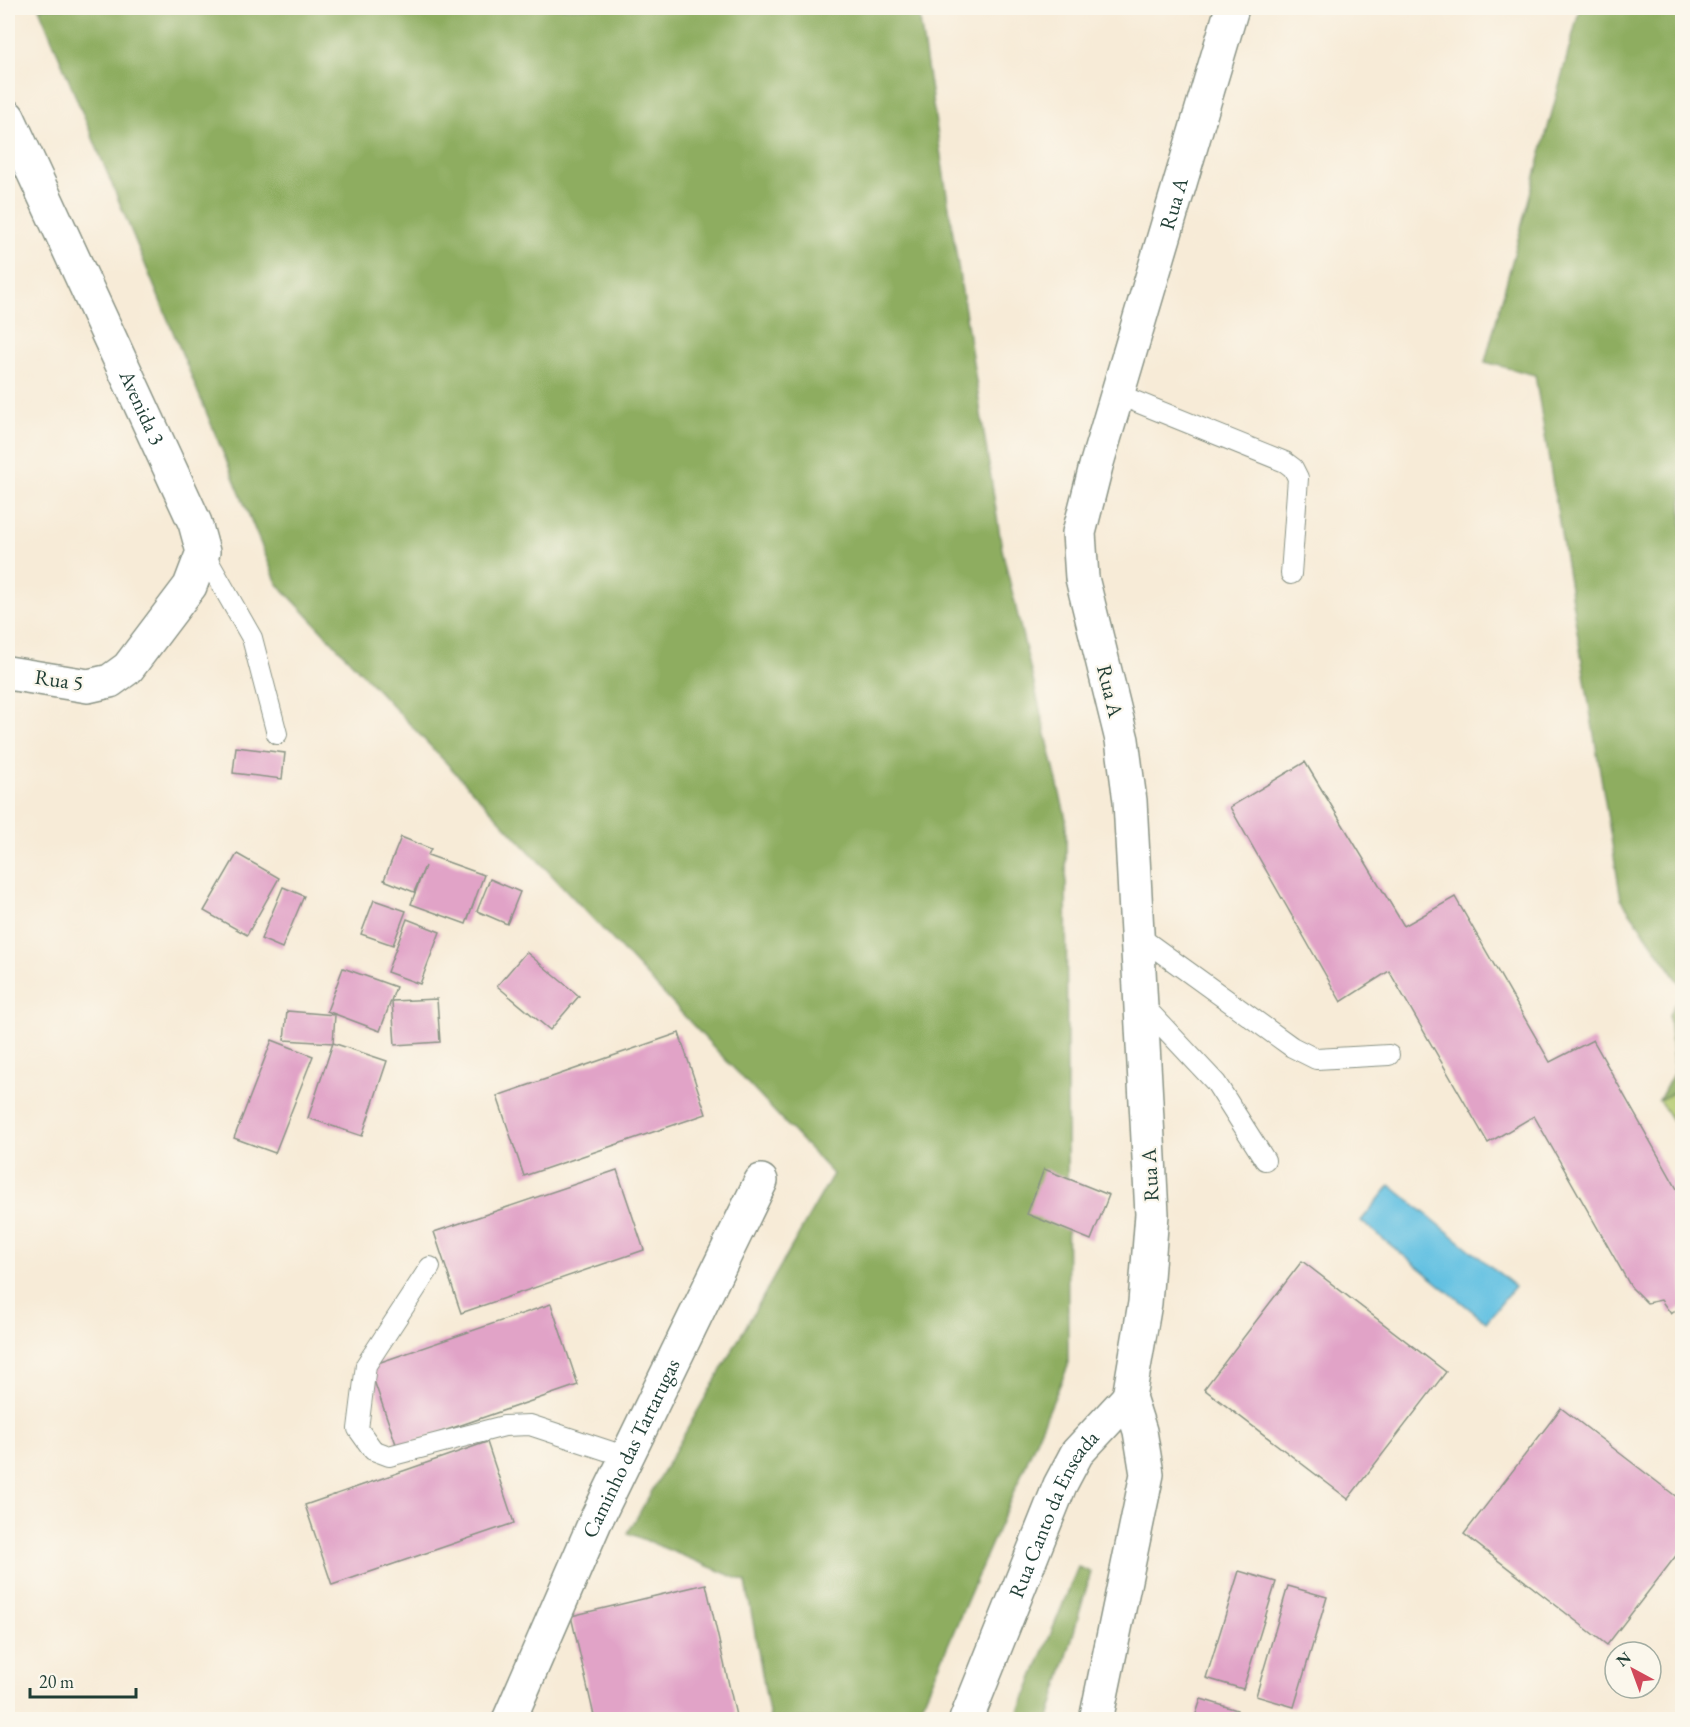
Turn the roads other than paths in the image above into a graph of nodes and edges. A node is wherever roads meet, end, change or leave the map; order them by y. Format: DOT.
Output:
graph roads {
  1 [pos="1232,8"];
  2 [pos="8,117"];
  3 [pos="1117,394"];
  4 [pos="203,552"];
  5 [pos="1292,574"];
  6 [pos="8,673"];
  7 [pos="277,734"];
  8 [pos="1137,935"];
  9 [pos="1141,1002"];
  10 [pos="1389,1055"];
  11 [pos="1265,1160"];
  12 [pos="761,1181"];
  13 [pos="430,1267"];
  14 [pos="1129,1396"];
  15 [pos="627,1457"];
  16 [pos="509,1719"];
  17 [pos="966,1719"];
  18 [pos="1096,1719"];
  1 -- 3 [label="street, Rua A"];
  2 -- 4 [label="street, Avenida 3"];
  3 -- 5 [label="lane"];
  3 -- 8 [label="street, Rua A"];
  4 -- 6 [label="street, Rua 5"];
  4 -- 7 [label="lane"];
  8 -- 9 [label="street, Rua A"];
  8 -- 10 [label="lane"];
  9 -- 11 [label="lane"];
  9 -- 14 [label="street, Rua A"];
  12 -- 15 [label="street, Caminho das Tartarugas"];
  13 -- 15 [label="lane"];
  14 -- 17 [label="street, Rua Canto da Enseada"];
  14 -- 18 [label="street"];
  15 -- 16 [label="street, Caminho das Tartarugas"];
}
